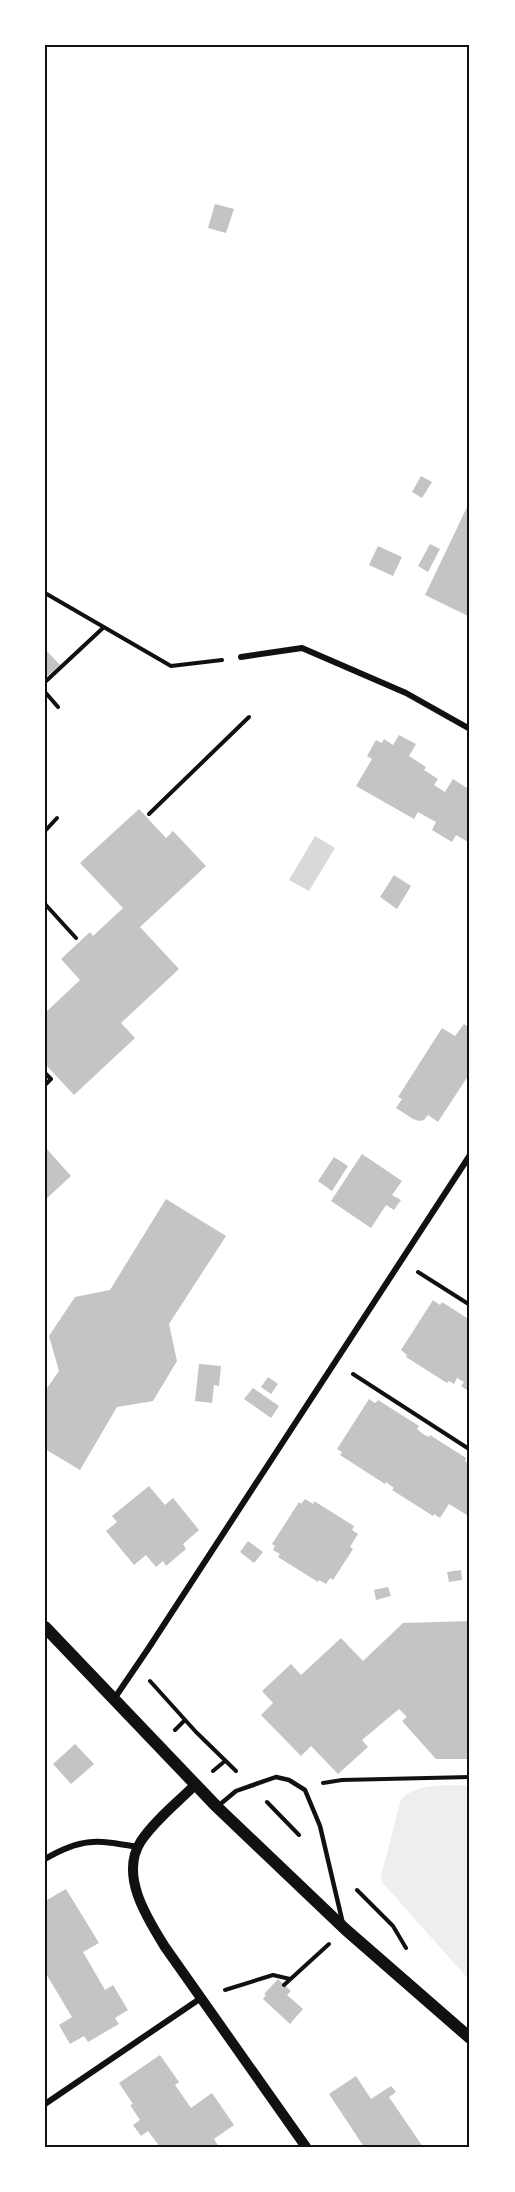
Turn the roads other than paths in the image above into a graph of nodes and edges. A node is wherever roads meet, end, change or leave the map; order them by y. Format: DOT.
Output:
graph roads {
  1 [pos="241,657"];
  2 [pos="470,729"];
  3 [pos="470,1155"];
  4 [pos="45,1627"];
  5 [pos="114,1699"];
  6 [pos="196,1784"];
  7 [pos="217,1807"];
  8 [pos="138,1847"];
  9 [pos="45,1859"];
  10 [pos="345,1929"];
  11 [pos="201,1998"];
  12 [pos="470,2038"];
  13 [pos="45,2104"];
  14 [pos="306,2147"];
  1 -- 2 [label="street"];
  3 -- 5 [label="street"];
  4 -- 5 [label="main road"];
  5 -- 6 [label="main road"];
  6 -- 7 [label="main road"];
  6 -- 8 [label="street"];
  7 -- 10 [label="main road"];
  7 -- 10 [label="lane"];
  8 -- 9 [label="street"];
  8 -- 11 [label="street"];
  10 -- 12 [label="main road"];
  11 -- 13 [label="street"];
  11 -- 14 [label="street"];
}
